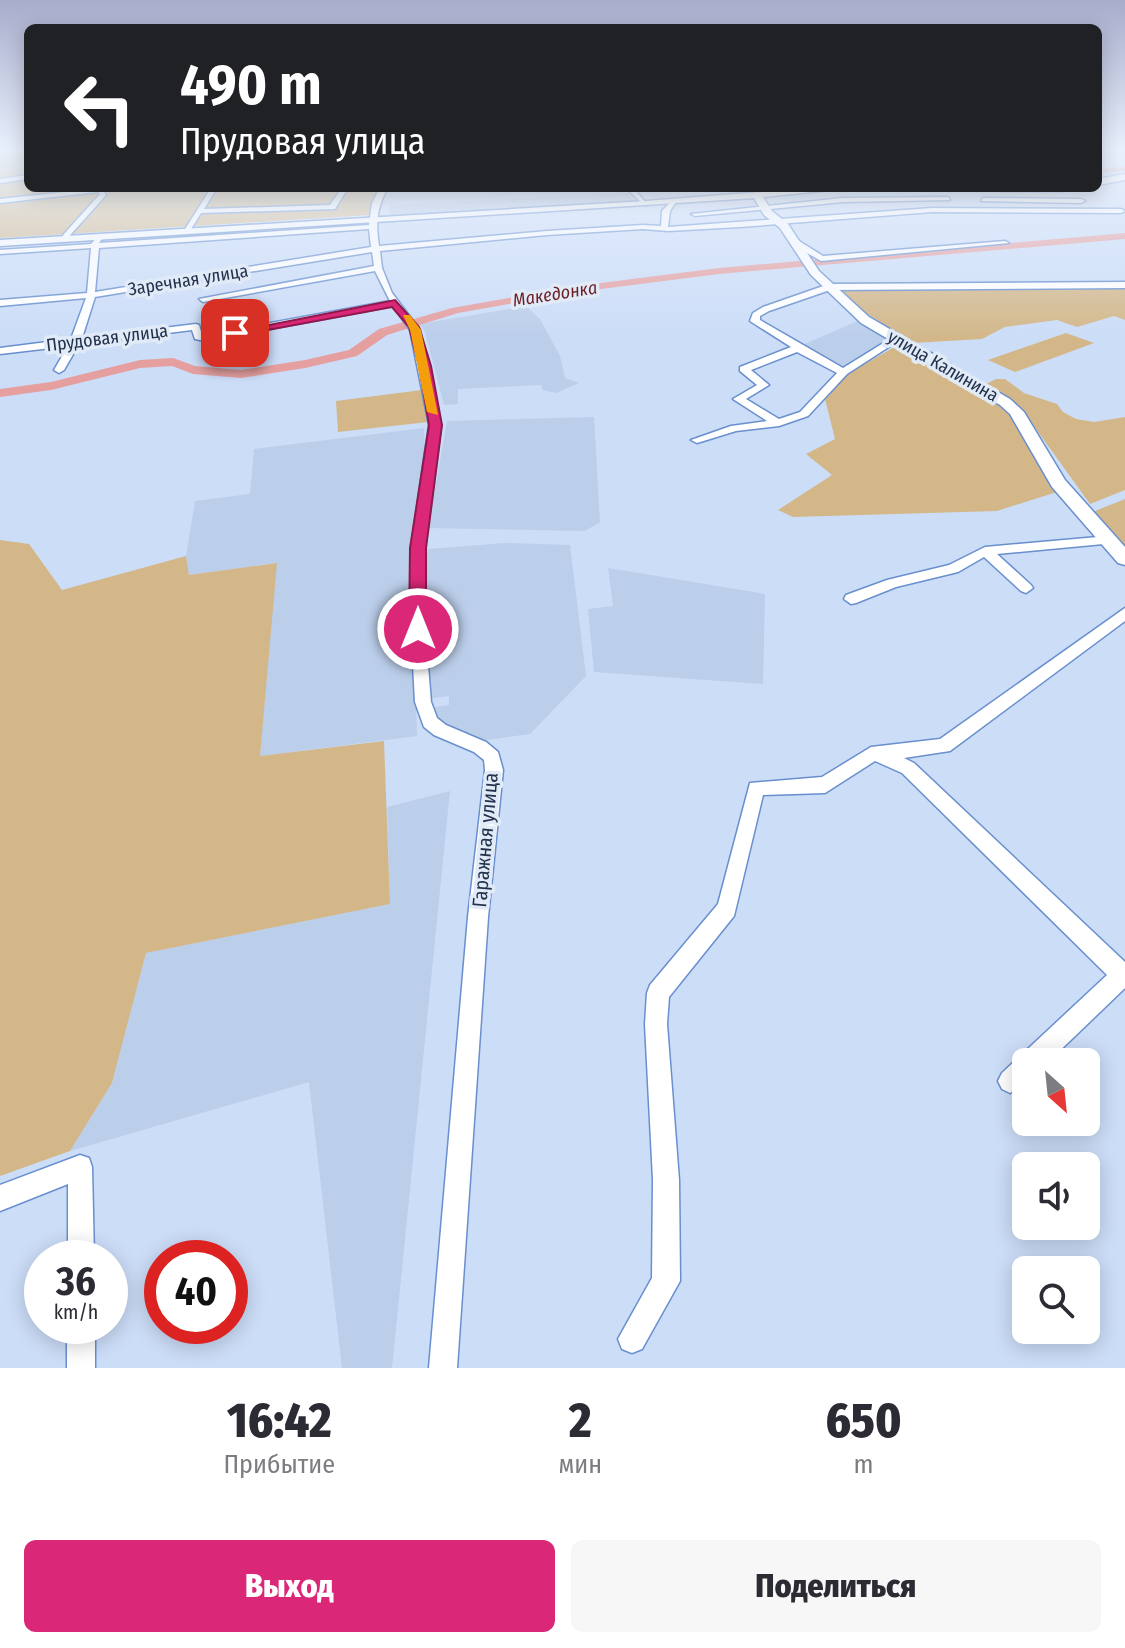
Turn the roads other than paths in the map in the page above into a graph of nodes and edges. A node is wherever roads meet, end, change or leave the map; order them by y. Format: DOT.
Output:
graph roads {
  1 [pos="89,212"];
  2 [pos="198,212"];
  3 [pos="376,212"];
  4 [pos="539,212"];
  5 [pos="666,212"];
  6 [pos="720,212"];
  7 [pos="769,212"];
  8 [pos="897,212"];
  9 [pos="695,214"];
  10 [pos="781,222"];
  11 [pos="372,224"];
  12 [pos="664,229"];
  13 [pos="185,232"];
  14 [pos="64,240"];
  15 [pos="97,240"];
  16 [pos="0,243"];
  17 [pos="796,243"];
  18 [pos="1005,243"];
  19 [pos="375,249"];
  20 [pos="0,252"];
  21 [pos="378,268"];
  22 [pos="225,274"];
  23 [pos="1125,285"];
  24 [pos="829,287"];
  25 [pos="226,294"];
  26 [pos="92,295"];
  27 [pos="203,299"];
  28 [pos="0,303"];
  29 [pos="395,303"];
  30 [pos="896,339"];
  31 [pos="76,343"];
  32 [pos="798,348"];
  33 [pos="0,351"];
  34 [pos="59,370"];
  35 [pos="843,372"];
  36 [pos="779,423"];
  37 [pos="697,440"];
  38 [pos="1109,540"];
  39 [pos="985,551"];
  40 [pos="1125,559"];
  41 [pos="1026,588"];
  42 [pos="851,599"];
  43 [pos="1125,613"];
  44 [pos="879,754"];
  45 [pos="1124,974"];
  46 [pos="1046,1048"];
  47 [pos="0,1198"];
  48 [pos="81,1240"];
  49 [pos="632,1339"];
  50 [pos="81,1344"];
  51 [pos="81,1368"];
  52 [pos="443,1368"];
  1 -- 14 [label="street"];
  2 -- 13 [label="street"];
  3 -- 11 [label="street"];
  4 -- 11 [label="main road"];
  5 -- 12 [label="street"];
  6 -- 9 [label="street"];
  7 -- 10 [label="main road, улица Калинина"];
  8 -- 10 [label="street, Заречная улица"];
  10 -- 12 [label="street, Заречная улица"];
  10 -- 17 [label="main road, улица Калинина"];
  11 -- 13 [label="main road"];
  11 -- 15 [label="street"];
  11 -- 19 [label="street, Гаражная улица"];
  12 -- 19 [label="street, Заречная улица"];
  13 -- 15 [label="main road"];
  14 -- 15 [label="main road"];
  14 -- 16 [label="main road"];
  15 -- 20 [label="street"];
  15 -- 26 [label="street"];
  17 -- 18 [label="street"];
  17 -- 24 [label="main road, улица Калинина"];
  19 -- 21 [label="street, Гаражная улица"];
  19 -- 22 [label="street, Заречная улица"];
  21 -- 25 [label="street"];
  21 -- 29 [label="street, Гаражная улица"];
  22 -- 25 [label="street"];
  22 -- 26 [label="street, Заречная улица"];
  23 -- 24 [label="street"];
  24 -- 30 [label="main road, улица Калинина"];
  24 -- 32 [label="street"];
  25 -- 27 [label="street"];
  26 -- 28 [label="street, Заречная улица"];
  26 -- 31 [label="street"];
  29 -- 31 [label="street, Прудовая улица"];
  29 -- 52 [label="street, Гаражная улица"];
  30 -- 35 [label="street"];
  30 -- 38 [label="main road, улица Калинина"];
  31 -- 33 [label="street, Прудовая улица"];
  31 -- 34 [label="street"];
  32 -- 35 [label="street"];
  32 -- 36 [label="street"];
  35 -- 36 [label="street"];
  36 -- 37 [label="street"];
  38 -- 39 [label="street"];
  38 -- 40 [label="main road, улица Калинина"];
  39 -- 41 [label="street"];
  39 -- 42 [label="street"];
  43 -- 44 [label="street"];
  44 -- 45 [label="street"];
  44 -- 49 [label="street"];
  45 -- 46 [label="street"];
  47 -- 48 [label="street"];
  50 -- 51 [label="street"];
}
